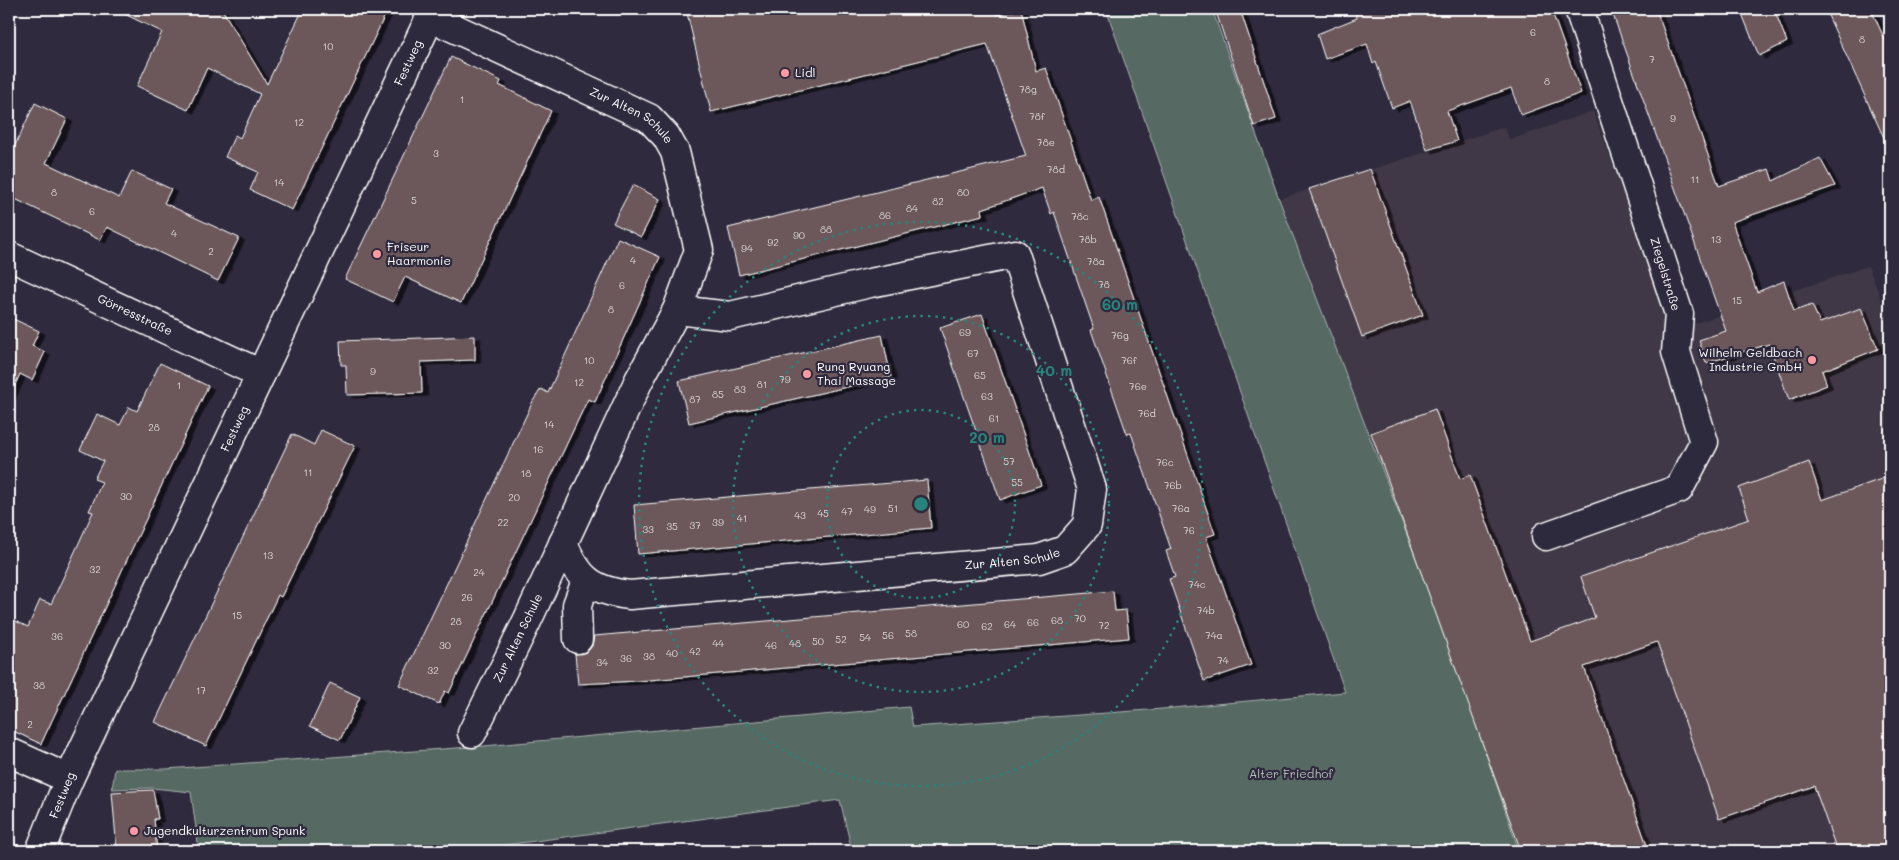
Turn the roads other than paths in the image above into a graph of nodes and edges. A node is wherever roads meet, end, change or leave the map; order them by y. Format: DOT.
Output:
graph roads {
  1 [pos="1579,9"];
  2 [pos="432,13"];
  3 [pos="9,256"];
  4 [pos="677,310"];
  5 [pos="261,374"];
  6 [pos="1546,536"];
  7 [pos="563,543"];
  8 [pos="586,581"];
  9 [pos="578,638"];
  10 [pos="472,733"];
  11 [pos="9,752"];
  12 [pos="69,779"];
  13 [pos="40,851"];
  1 -- 6 [label="street, Ziegelstraße"];
  2 -- 4 [label="street, Zur Alten Schule"];
  2 -- 5 [label="street, Festweg"];
  3 -- 5 [label="street, Görresstraße"];
  4 -- 7 [label="street, Zur Alten Schule"];
  4 -- 8 [label="street, Zur Alten Schule"];
  5 -- 12 [label="street, Festweg"];
  7 -- 8 [label="street, Zur Alten Schule"];
  7 -- 10 [label="street, Zur Alten Schule"];
  8 -- 9 [label="street"];
  11 -- 12 [label="street"];
  12 -- 13 [label="street, Festweg"];
}
